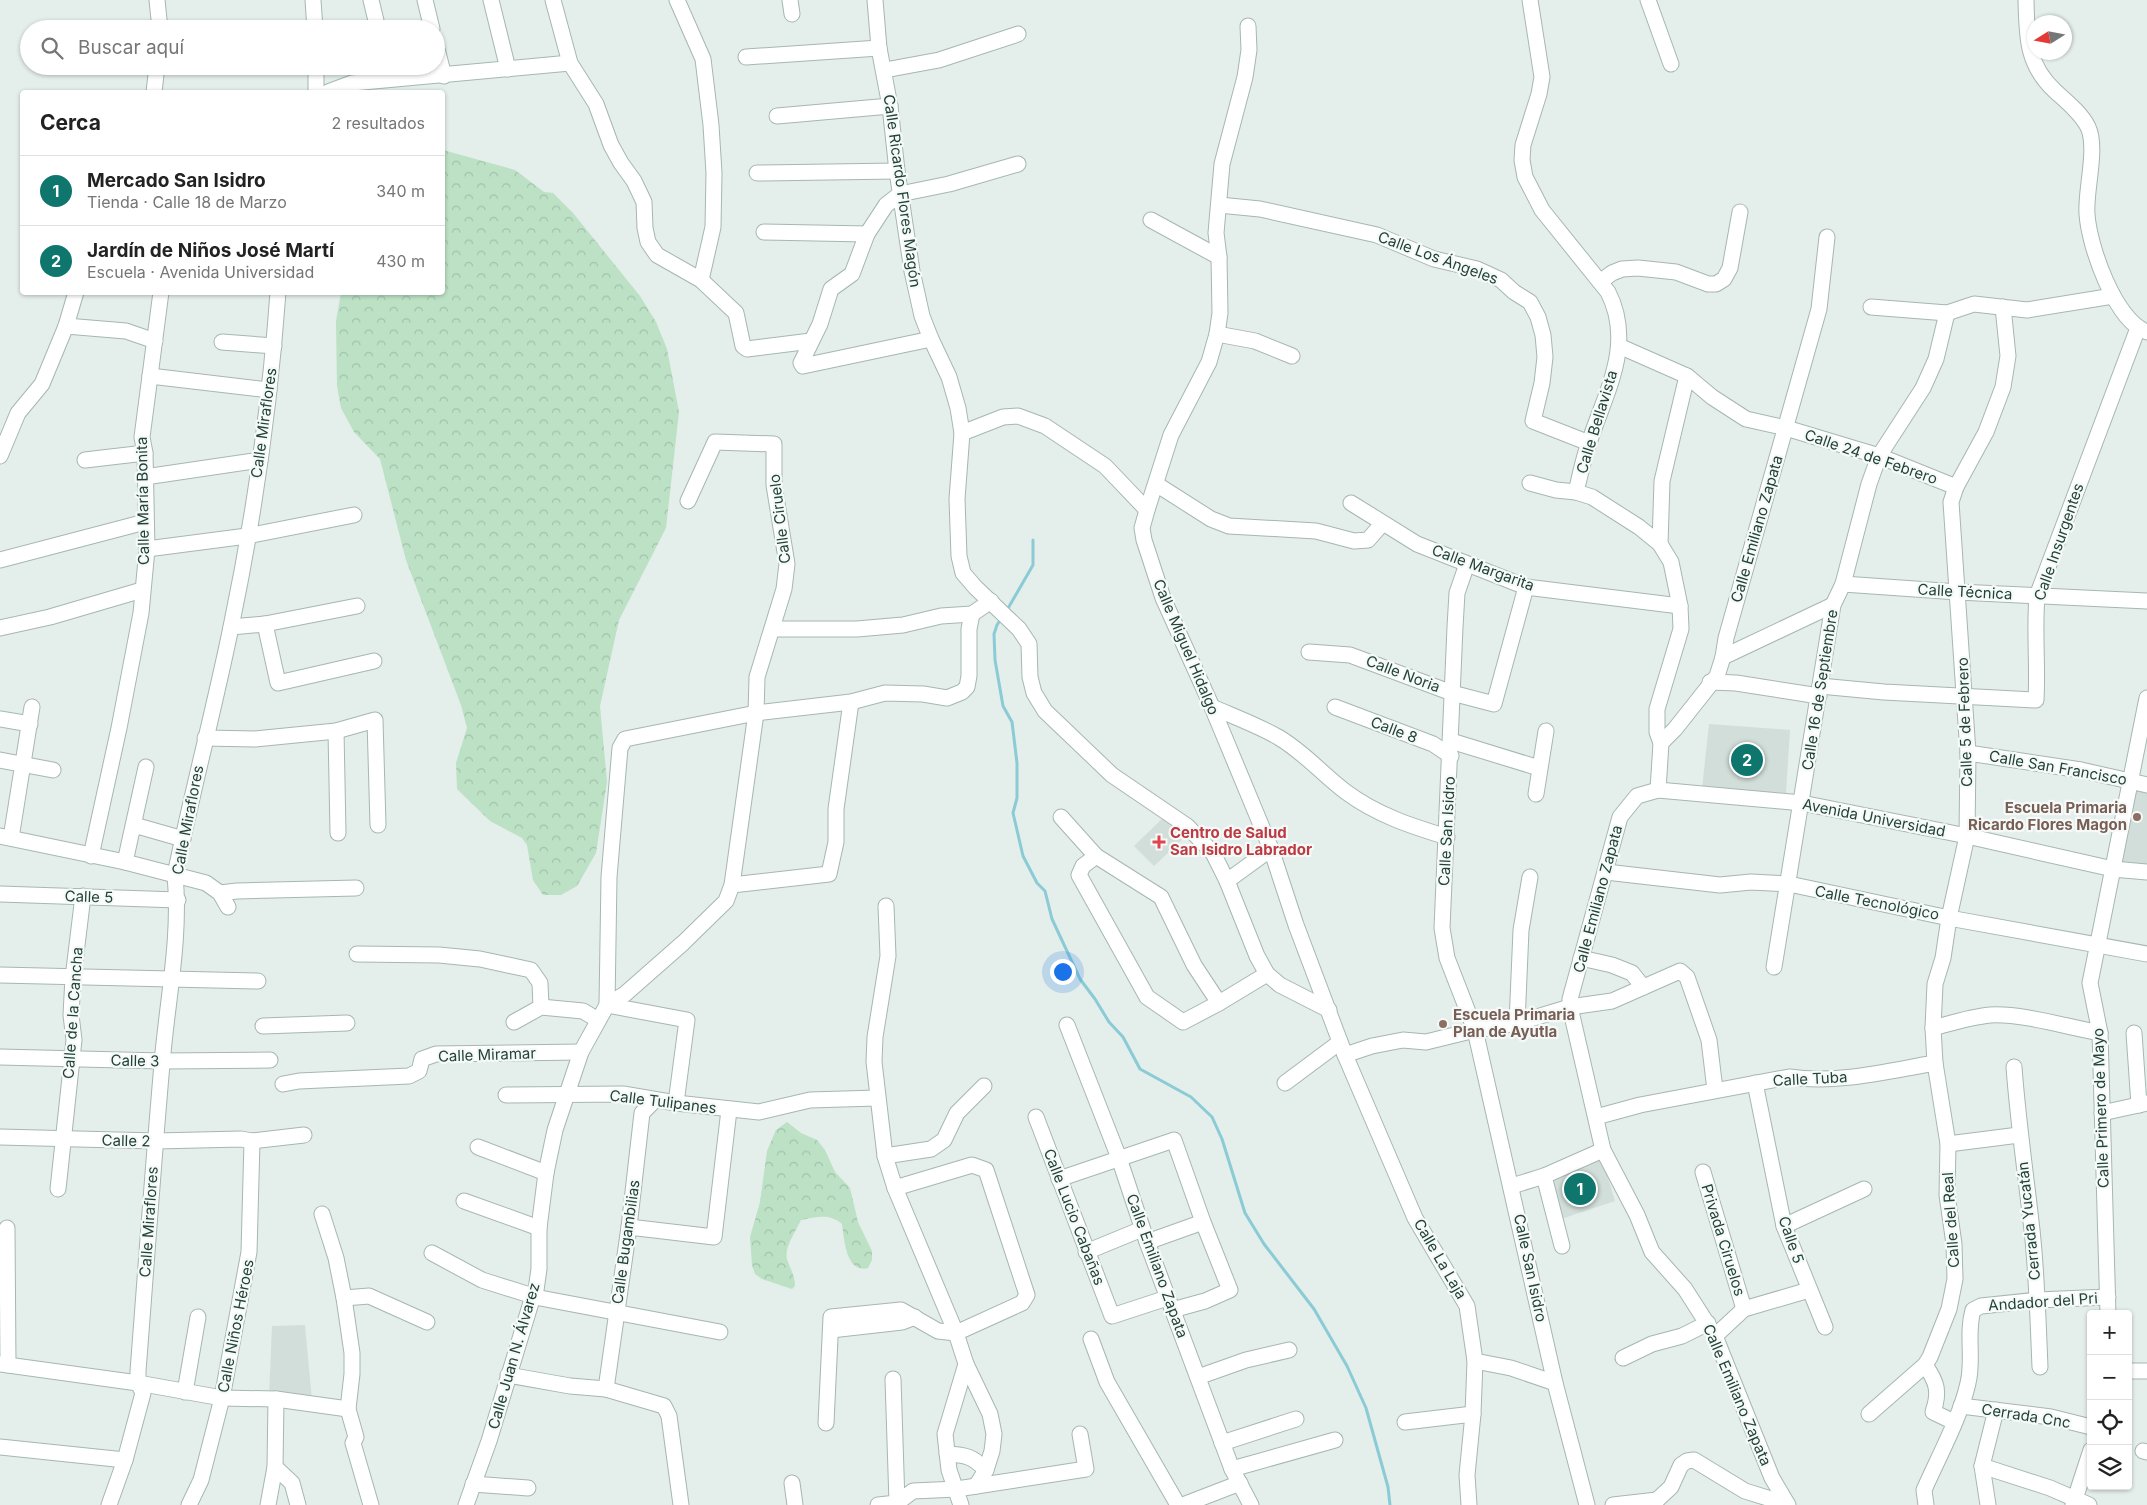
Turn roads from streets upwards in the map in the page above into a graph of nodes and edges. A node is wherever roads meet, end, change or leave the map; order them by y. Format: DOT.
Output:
graph roads {
  1 [pos="157,0"];
  2 [pos="313,0"];
  3 [pos="371,0"];
  4 [pos="425,0"];
  5 [pos="491,0"];
  6 [pos="553,0"];
  7 [pos="677,0"];
  8 [pos="875,0"];
  9 [pos="1530,0"];
  10 [pos="1648,0"];
  11 [pos="2026,0"];
  12 [pos="159,20"];
  13 [pos="314,20"];
  14 [pos="376,20"];
  15 [pos="430,20"];
  16 [pos="1248,26"];
  17 [pos="1018,34"];
  18 [pos="879,48"];
  19 [pos="746,57"];
  20 [pos="570,64"];
  21 [pos="1671,64"];
  22 [pos="508,69"];
  23 [pos="885,70"];
  24 [pos="156,75"];
  25 [pos="316,75"];
  26 [pos="381,75"];
  27 [pos="425,75"];
  28 [pos="444,76"];
  29 [pos="154,90"];
  30 [pos="316,90"];
  31 [pos="334,90"];
  32 [pos="890,106"];
  33 [pos="776,116"];
  34 [pos="1018,164"];
  35 [pos="896,171"];
  36 [pos="757,173"];
  37 [pos="900,194"];
  38 [pos="1219,204"];
  39 [pos="1740,212"];
  40 [pos="1151,220"];
  41 [pos="764,232"];
  42 [pos="867,234"];
  43 [pos="1827,237"];
  44 [pos="1219,256"];
  45 [pos="701,280"];
  46 [pos="1600,282"];
  47 [pos="75,295"];
  48 [pos="161,295"];
  49 [pos="278,295"];
  50 [pos="2113,296"];
  51 [pos="1871,307"];
  52 [pos="2003,307"];
  53 [pos="1947,313"];
  54 [pos="66,326"];
  55 [pos="2142,330"];
  56 [pos="1217,334"];
  57 [pos="930,339"];
  58 [pos="154,341"];
  59 [pos="811,341"];
  60 [pos="222,342"];
  61 [pos="274,346"];
  62 [pos="1620,346"];
  63 [pos="1292,356"];
  64 [pos="150,376"];
  65 [pos="1687,376"];
  66 [pos="269,390"];
  67 [pos="1786,428"];
  68 [pos="962,433"];
  69 [pos="1589,443"];
  70 [pos="145,453"];
  71 [pos="0,456"];
  72 [pos="1879,456"];
  73 [pos="86,460"];
  74 [pos="260,460"];
  75 [pos="145,477"];
  76 [pos="1530,483"];
  77 [pos="1156,484"];
  78 [pos="1956,487"];
  79 [pos="1576,492"];
  80 [pos="688,501"];
  81 [pos="1351,502"];
  82 [pos="1147,510"];
  83 [pos="354,515"];
  84 [pos="145,522"];
  85 [pos="1382,524"];
  86 [pos="247,536"];
  87 [pos="1660,544"];
  88 [pos="147,549"];
  89 [pos="0,560"];
  90 [pos="1467,564"];
  91 [pos="1843,584"];
  92 [pos="1526,587"];
  93 [pos="142,590"];
  94 [pos="1958,592"];
  95 [pos="2037,596"];
  96 [pos="2147,601"];
  97 [pos="990,602"];
  98 [pos="1833,605"];
  99 [pos="357,606"];
  100 [pos="1680,606"];
  101 [pos="972,614"];
  102 [pos="265,624"];
  103 [pos="231,627"];
  104 [pos="0,628"];
  105 [pos="772,629"];
  106 [pos="1309,652"];
  107 [pos="1723,658"];
  108 [pos="374,661"];
  109 [pos="1710,682"];
  110 [pos="1820,691"];
  111 [pos="1452,693"];
  112 [pos="1965,697"];
  113 [pos="2147,698"];
  114 [pos="850,702"];
  115 [pos="32,707"];
  116 [pos="1212,707"];
  117 [pos="1335,707"];
  118 [pos="756,713"];
  119 [pos="0,718"];
  120 [pos="30,724"];
  121 [pos="1546,730"];
  122 [pos="336,731"];
  123 [pos="205,738"];
  124 [pos="1451,741"];
  125 [pos="1661,743"];
  126 [pos="1968,752"];
  127 [pos="1451,756"];
  128 [pos="0,760"];
  129 [pos="23,764"];
  130 [pos="146,767"];
  131 [pos="1539,768"];
  132 [pos="53,770"];
  133 [pos="2131,780"];
  134 [pos="2147,784"];
  135 [pos="1658,790"];
  136 [pos="1536,794"];
  137 [pos="1802,803"];
  138 [pos="1061,816"];
  139 [pos="134,826"];
  140 [pos="378,826"];
  141 [pos="338,833"];
  142 [pos="1967,836"];
  143 [pos="6,837"];
  144 [pos="1448,837"];
  145 [pos="183,839"];
  146 [pos="1271,849"];
  147 [pos="91,856"];
  148 [pos="1096,856"];
  149 [pos="124,862"];
  150 [pos="2113,869"];
  151 [pos="1606,872"];
  152 [pos="2147,872"];
  153 [pos="175,875"];
  154 [pos="1530,877"];
  155 [pos="1227,881"];
  156 [pos="1789,884"];
  157 [pos="732,885"];
  158 [pos="356,888"];
  159 [pos="220,893"];
  160 [pos="0,894"];
  161 [pos="83,896"];
  162 [pos="178,900"];
  163 [pos="886,906"];
  164 [pos="228,907"];
  165 [pos="1949,918"];
  166 [pos="2096,944"];
  167 [pos="357,954"];
  168 [pos="2147,954"];
  169 [pos="1581,958"];
  170 [pos="1774,967"];
  171 [pos="1267,974"];
  172 [pos="0,975"];
  173 [pos="73,978"];
  174 [pos="172,978"];
  175 [pos="258,981"];
  176 [pos="1643,987"];
  177 [pos="1219,1003"];
  178 [pos="607,1005"];
  179 [pos="541,1007"];
  180 [pos="1570,1007"];
  181 [pos="1329,1010"];
  182 [pos="598,1020"];
  183 [pos="514,1022"];
  184 [pos="1517,1022"];
  185 [pos="347,1023"];
  186 [pos="1068,1025"];
  187 [pos="263,1026"];
  188 [pos="1933,1028"];
  189 [pos="1475,1030"];
  190 [pos="2134,1032"];
  191 [pos="2100,1033"];
  192 [pos="1342,1049"];
  193 [pos="581,1052"];
  194 [pos="0,1057"];
  195 [pos="72,1059"];
  196 [pos="270,1060"];
  197 [pos="162,1061"];
  198 [pos="1935,1063"];
  199 [pos="2014,1067"];
  200 [pos="1285,1083"];
  201 [pos="1755,1083"];
  202 [pos="284,1084"];
  203 [pos="984,1086"];
  204 [pos="1715,1090"];
  205 [pos="567,1094"];
  206 [pos="623,1094"];
  207 [pos="506,1095"];
  208 [pos="877,1098"];
  209 [pos="655,1100"];
  210 [pos="676,1103"];
  211 [pos="2143,1104"];
  212 [pos="729,1110"];
  213 [pos="642,1113"];
  214 [pos="2102,1113"];
  215 [pos="1036,1117"];
  216 [pos="1596,1117"];
  217 [pos="304,1135"];
  218 [pos="2019,1135"];
  219 [pos="0,1137"];
  220 [pos="62,1139"];
  221 [pos="156,1141"];
  222 [pos="252,1141"];
  223 [pos="1948,1144"];
  224 [pos="478,1147"];
  225 [pos="1603,1150"];
  226 [pos="885,1156"];
  227 [pos="1119,1158"];
  228 [pos="1702,1172"];
  229 [pos="546,1173"];
  230 [pos="1544,1176"];
  231 [pos="1059,1179"];
  232 [pos="1512,1186"];
  233 [pos="895,1188"];
  234 [pos="58,1189"];
  235 [pos="1864,1189"];
  236 [pos="464,1201"];
  237 [pos="322,1214"];
  238 [pos="1203,1222"];
  239 [pos="1784,1226"];
  240 [pos="629,1227"];
  241 [pos="7,1228"];
  242 [pos="539,1228"];
  243 [pos="1145,1235"];
  244 [pos="1562,1246"];
  245 [pos="1086,1252"];
  246 [pos="432,1253"];
  247 [pos="1809,1290"];
  248 [pos="534,1296"];
  249 [pos="2108,1297"];
  250 [pos="344,1298"];
  251 [pos="2038,1300"];
  252 [pos="1170,1304"];
  253 [pos="1744,1309"];
  254 [pos="2108,1310"];
  255 [pos="616,1311"];
  256 [pos="198,1317"];
  257 [pos="428,1322"];
  258 [pos="1825,1327"];
  259 [pos="1711,1330"];
  260 [pos="720,1332"];
  261 [pos="956,1333"];
  262 [pos="1090,1339"];
  263 [pos="1290,1350"];
  264 [pos="1623,1358"];
  265 [pos="1475,1361"];
  266 [pos="966,1364"];
  267 [pos="4,1365"];
  268 [pos="1925,1365"];
  269 [pos="2040,1367"];
  270 [pos="2132,1371"];
  271 [pos="2147,1371"];
  272 [pos="508,1375"];
  273 [pos="1198,1377"];
  274 [pos="893,1379"];
  275 [pos="1555,1382"];
  276 [pos="138,1383"];
  277 [pos="606,1389"];
  278 [pos="185,1392"];
  279 [pos="222,1398"];
  280 [pos="276,1399"];
  281 [pos="1961,1406"];
  282 [pos="348,1409"];
  283 [pos="1996,1410"];
  284 [pos="1473,1414"];
  285 [pos="1869,1414"];
  286 [pos="1296,1419"];
  287 [pos="1406,1422"];
  288 [pos="1954,1422"];
  289 [pos="826,1423"];
  290 [pos="2087,1426"];
  291 [pos="1080,1434"];
  292 [pos="1335,1440"];
  293 [pos="1222,1443"];
  294 [pos="0,1447"];
  295 [pos="946,1454"];
  296 [pos="125,1460"];
  297 [pos="2087,1462"];
  298 [pos="1982,1466"];
  299 [pos="275,1467"];
  300 [pos="1232,1469"];
  301 [pos="986,1470"];
  302 [pos="1240,1482"];
  303 [pos="792,1483"];
  304 [pos="473,1484"];
  305 [pos="976,1486"];
  306 [pos="528,1488"];
  307 [pos="957,1489"];
  308 [pos="1203,1501"];
  309 [pos="1656,1502"];
  310 [pos="2074,1502"];
  311 [pos="897,1504"];
  312 [pos="1985,1504"];
  313 [pos="109,1505"];
  314 [pos="189,1505"];
  315 [pos="268,1505"];
  316 [pos="298,1505"];
  317 [pos="371,1505"];
  318 [pos="466,1505"];
  319 [pos="681,1505"];
  320 [pos="795,1505"];
  321 [pos="878,1505"];
  322 [pos="961,1505"];
  323 [pos="1178,1505"];
  324 [pos="1183,1505"];
  325 [pos="1251,1505"];
  326 [pos="1469,1505"];
  327 [pos="1587,1505"];
  328 [pos="1614,1505"];
  329 [pos="1787,1505"];
  330 [pos="1926,1505"];
  331 [pos="2090,1505"];
  1 -- 12 [label="street"];
  2 -- 13 [label="street"];
  3 -- 14 [label="street"];
  4 -- 15 [label="street"];
  5 -- 22 [label="street"];
  6 -- 20 [label="street"];
  7 -- 45 [label="street"];
  8 -- 18 [label="street, Calle Ricardo Flores Magón"];
  9 -- 46 [label="street, Calle Bellavista"];
  10 -- 21 [label="street"];
  11 -- 50 [label="street"];
  16 -- 38 [label="street, Calle Miguel Hidalgo"];
  17 -- 23 [label="street"];
  18 -- 19 [label="street"];
  18 -- 23 [label="street, Calle Ricardo Flores Magón"];
  20 -- 22 [label="street"];
  20 -- 45 [label="street"];
  22 -- 28 [label="street"];
  23 -- 32 [label="street, Calle Ricardo Flores Magón"];
  24 -- 29 [label="street"];
  25 -- 30 [label="street"];
  26 -- 31 [label="street"];
  27 -- 28 [label="street"];
  32 -- 33 [label="street"];
  32 -- 35 [label="street, Calle Ricardo Flores Magón"];
  34 -- 37 [label="street"];
  35 -- 36 [label="street"];
  35 -- 37 [label="street, Calle Ricardo Flores Magón"];
  37 -- 42 [label="street"];
  37 -- 57 [label="street, Calle Ricardo Flores Magón"];
  38 -- 44 [label="street, Calle Miguel Hidalgo"];
  38 -- 69 [label="street, Calle Los Ángeles"];
  39 -- 46 [label="street"];
  40 -- 44 [label="street"];
  41 -- 42 [label="street"];
  42 -- 59 [label="street"];
  43 -- 67 [label="street, Calle Emiliano Zapata"];
  44 -- 56 [label="street, Calle Miguel Hidalgo"];
  45 -- 59 [label="street"];
  46 -- 62 [label="street, Calle Bellavista"];
  47 -- 54 [label="street"];
  48 -- 58 [label="street, Calle María Bonita"];
  49 -- 61 [label="street, Calle Miraflores"];
  50 -- 52 [label="street"];
  50 -- 55 [label="street"];
  51 -- 53 [label="street"];
  52 -- 53 [label="street"];
  52 -- 78 [label="street, Calle 5 de Febrero"];
  53 -- 72 [label="street, Calle 16 de Septiembre"];
  54 -- 58 [label="street"];
  54 -- 71 [label="street"];
  55 -- 95 [label="street, Calle Insurgentes"];
  56 -- 63 [label="street"];
  56 -- 77 [label="street, Calle Miguel Hidalgo"];
  57 -- 59 [label="street"];
  57 -- 68 [label="street, Calle Ricardo Flores Magón"];
  58 -- 64 [label="street, Calle María Bonita"];
  60 -- 61 [label="street"];
  61 -- 66 [label="street, Calle Miraflores"];
  62 -- 65 [label="street"];
  62 -- 69 [label="street, Calle Bellavista"];
  64 -- 66 [label="street"];
  64 -- 70 [label="street, Calle María Bonita"];
  65 -- 67 [label="street"];
  65 -- 87 [label="street"];
  66 -- 74 [label="street, Calle Miraflores"];
  67 -- 72 [label="street, Calle 24 de Febrero"];
  67 -- 107 [label="street, Calle Emiliano Zapata"];
  68 -- 82 [label="street"];
  68 -- 97 [label="street, Calle Ricardo Flores Magón"];
  69 -- 79 [label="street, Calle Bellavista"];
  70 -- 73 [label="street"];
  70 -- 75 [label="street, Calle María Bonita"];
  72 -- 78 [label="street, Calle 24 de Febrero"];
  72 -- 91 [label="street, Calle 16 de Septiembre"];
  74 -- 75 [label="street"];
  74 -- 86 [label="street, Calle Miraflores"];
  75 -- 84 [label="street, Calle María Bonita"];
  76 -- 79 [label="street"];
  77 -- 82 [label="street, Calle Miguel Hidalgo"];
  77 -- 85 [label="street"];
  78 -- 94 [label="street, Calle 5 de Febrero"];
  79 -- 87 [label="street, Calle Bellavista"];
  80 -- 105 [label="street, Calle Ciruelo"];
  81 -- 85 [label="street, Calle Margarita"];
  82 -- 116 [label="street, Calle Miguel Hidalgo"];
  83 -- 86 [label="street"];
  84 -- 88 [label="street, Calle María Bonita"];
  84 -- 89 [label="street"];
  85 -- 90 [label="street, Calle Margarita"];
  86 -- 88 [label="street"];
  86 -- 103 [label="street, Calle Miraflores"];
  87 -- 100 [label="street, Calle Bellavista"];
  88 -- 93 [label="street, Calle María Bonita"];
  90 -- 92 [label="street, Calle Margarita"];
  90 -- 111 [label="street, Calle San Isidro"];
  91 -- 94 [label="street, Calle Técnica"];
  91 -- 98 [label="street, Calle 16 de Septiembre"];
  92 -- 100 [label="street, Calle Margarita"];
  92 -- 111 [label="street, Calle Noria"];
  93 -- 104 [label="street"];
  93 -- 147 [label="street, Calle María Bonita"];
  94 -- 95 [label="street, Calle Técnica"];
  94 -- 112 [label="street, Calle 5 de Febrero"];
  95 -- 96 [label="street, Calle Técnica"];
  95 -- 112 [label="street, Calle Insurgentes"];
  97 -- 101 [label="street"];
  97 -- 155 [label="street, Calle Ricardo Flores Magón"];
  98 -- 107 [label="street"];
  98 -- 110 [label="street, Calle 16 de Septiembre"];
  99 -- 102 [label="street"];
  100 -- 125 [label="street, Calle Bellavista"];
  101 -- 105 [label="street"];
  101 -- 114 [label="street"];
  102 -- 103 [label="street"];
  102 -- 108 [label="street"];
  103 -- 123 [label="street, Calle Miraflores"];
  105 -- 118 [label="street, Calle Ciruelo"];
  106 -- 111 [label="street, Calle Noria"];
  107 -- 109 [label="street, Calle Emiliano Zapata"];
  109 -- 110 [label="street, Calle Insurgentes"];
  109 -- 125 [label="street, Calle Emiliano Zapata"];
  110 -- 112 [label="street, Calle Insurgentes"];
  110 -- 137 [label="street, Calle 16 de Septiembre"];
  111 -- 124 [label="street, Calle San Isidro"];
  112 -- 126 [label="street, Calle 5 de Febrero"];
  113 -- 133 [label="street, Calle Primero de Mayo"];
  114 -- 118 [label="street"];
  114 -- 157 [label="street"];
  115 -- 120 [label="street"];
  116 -- 144 [label="street"];
  116 -- 146 [label="street, Calle Miguel Hidalgo"];
  117 -- 127 [label="street, Calle 8"];
  118 -- 157 [label="street, Calle Ciruelo"];
  118 -- 178 [label="street"];
  119 -- 120 [label="street"];
  120 -- 129 [label="street"];
  121 -- 131 [label="street"];
  122 -- 123 [label="street"];
  122 -- 140 [label="street"];
  122 -- 141 [label="street"];
  123 -- 145 [label="street, Calle Miraflores"];
  124 -- 127 [label="street, Calle San Isidro"];
  124 -- 131 [label="street"];
  125 -- 135 [label="street"];
  126 -- 133 [label="street, Calle San Francisco"];
  126 -- 142 [label="street, Calle 5 de Febrero"];
  127 -- 144 [label="street, Calle San Isidro"];
  128 -- 129 [label="street"];
  129 -- 132 [label="street"];
  129 -- 143 [label="street"];
  130 -- 139 [label="street"];
  131 -- 136 [label="street"];
  133 -- 134 [label="street, Calle San Francisco"];
  133 -- 150 [label="street, Calle Primero de Mayo"];
  135 -- 137 [label="street, Avenida Universidad"];
  135 -- 151 [label="street, Calle Emiliano Zapata"];
  137 -- 142 [label="street, Avenida Universidad"];
  137 -- 156 [label="street, Calle 16 de Septiembre"];
  138 -- 148 [label="street"];
  139 -- 145 [label="street"];
  139 -- 149 [label="street"];
  142 -- 150 [label="street, Avenida Universidad"];
  142 -- 165 [label="street, Calle 5 de Febrero"];
  143 -- 147 [label="street"];
  144 -- 189 [label="street, Calle San Isidro"];
  145 -- 153 [label="street, Calle Miraflores"];
  146 -- 155 [label="street"];
  146 -- 181 [label="street, Calle Miguel Hidalgo"];
  147 -- 149 [label="street"];
  148 -- 177 [label="street"];
  148 -- 177 [label="street"];
  149 -- 153 [label="street"];
  150 -- 152 [label="street, Avenida Universidad"];
  150 -- 166 [label="street, Calle Primero de Mayo"];
  151 -- 156 [label="street, Calle Tecnológico"];
  151 -- 169 [label="street, Calle Emiliano Zapata"];
  153 -- 159 [label="street"];
  153 -- 162 [label="street, Calle Miraflores"];
  154 -- 184 [label="street"];
  155 -- 171 [label="street, Calle Ricardo Flores Magón"];
  156 -- 165 [label="street, Calle Tecnológico"];
  156 -- 170 [label="street, Calle 16 de Septiembre"];
  157 -- 178 [label="street"];
  158 -- 159 [label="street"];
  159 -- 164 [label="street"];
  160 -- 161 [label="street, Calle 5"];
  161 -- 162 [label="street, Calle 5"];
  161 -- 173 [label="street, Calle de la Cancha"];
  162 -- 174 [label="street, Calle Miraflores"];
  163 -- 208 [label="street"];
  165 -- 166 [label="street, Calle Tecnológico"];
  165 -- 188 [label="street, Calle 5 de Febrero"];
  166 -- 168 [label="street, Calle Tecnológico"];
  166 -- 191 [label="street, Calle Primero de Mayo"];
  167 -- 179 [label="street"];
  169 -- 176 [label="street"];
  169 -- 180 [label="street, Calle Emiliano Zapata"];
  171 -- 177 [label="street"];
  171 -- 181 [label="street"];
  172 -- 173 [label="street"];
  173 -- 174 [label="street"];
  173 -- 195 [label="street, Calle de la Cancha"];
  174 -- 175 [label="street"];
  174 -- 197 [label="street, Calle Miraflores"];
  176 -- 180 [label="street"];
  176 -- 204 [label="street"];
  178 -- 182 [label="street, Calle Juan N. Álvarez"];
  178 -- 210 [label="street"];
  179 -- 182 [label="street"];
  179 -- 183 [label="street"];
  180 -- 184 [label="street"];
  180 -- 216 [label="street, Calle Emiliano Zapata"];
  181 -- 192 [label="street, Calle Miguel Hidalgo"];
  182 -- 193 [label="street, Calle Juan N. Álvarez"];
  184 -- 189 [label="street"];
  185 -- 187 [label="street"];
  186 -- 227 [label="street, Calle Emiliano Zapata"];
  188 -- 191 [label="street"];
  188 -- 198 [label="street, Calle 5 de Febrero"];
  189 -- 192 [label="street"];
  189 -- 232 [label="street, Calle San Isidro"];
  190 -- 211 [label="street"];
  191 -- 214 [label="street, Calle Primero de Mayo"];
  192 -- 200 [label="street"];
  192 -- 265 [label="street, Calle La Laja"];
  193 -- 202 [label="street, Calle Miramar"];
  193 -- 205 [label="street, Calle Juan N. Álvarez"];
  194 -- 195 [label="street, Calle 3"];
  195 -- 197 [label="street, Calle 3"];
  195 -- 220 [label="street, Calle de la Cancha"];
  196 -- 197 [label="street, Calle 3"];
  197 -- 221 [label="street, Calle Miraflores"];
  198 -- 201 [label="street, Calle Tuba"];
  198 -- 223 [label="street, Calle 5 de Febrero"];
  199 -- 218 [label="street, Cerrada Yucatán"];
  201 -- 204 [label="street, Calle Tuba"];
  201 -- 239 [label="street, Calle 5"];
  203 -- 226 [label="street"];
  204 -- 216 [label="street, Calle Tuba"];
  205 -- 206 [label="street, Calle Tulipanes"];
  205 -- 207 [label="street, Calle Tulipanes"];
  205 -- 229 [label="street, Calle Juan N. Álvarez"];
  206 -- 209 [label="street, Calle Tulipanes"];
  206 -- 213 [label="street"];
  208 -- 212 [label="street, Calle Tulipanes"];
  208 -- 226 [label="street"];
  209 -- 210 [label="street, Calle Tulipanes"];
  209 -- 213 [label="street"];
  210 -- 212 [label="street, Calle Tulipanes"];
  211 -- 214 [label="street"];
  212 -- 240 [label="street, Calle Tulipanes"];
  213 -- 240 [label="street, Calle Bugambilias"];
  214 -- 249 [label="street, Calle Primero de Mayo"];
  215 -- 231 [label="street, Calle Lucio Cabañas"];
  216 -- 225 [label="street, Calle Emiliano Zapata"];
  217 -- 222 [label="street, Calle 2"];
  218 -- 223 [label="street"];
  218 -- 251 [label="street, Cerrada Yucatán"];
  219 -- 220 [label="street, Calle 2"];
  220 -- 221 [label="street, Calle 2"];
  220 -- 234 [label="street, Calle de la Cancha"];
  221 -- 222 [label="street, Calle 2"];
  221 -- 276 [label="street, Calle Miraflores"];
  222 -- 279 [label="street, Calle Niños Héroes"];
  223 -- 268 [label="street, Calle del Real"];
  224 -- 229 [label="street"];
  225 -- 230 [label="street"];
  225 -- 259 [label="street, Calle Emiliano Zapata"];
  226 -- 233 [label="street"];
  227 -- 231 [label="street"];
  227 -- 238 [label="street"];
  227 -- 243 [label="street, Calle Emiliano Zapata"];
  228 -- 253 [label="street, Privada Ciruelos"];
  229 -- 242 [label="street, Calle Juan N. Álvarez"];
  230 -- 232 [label="street"];
  230 -- 244 [label="street"];
  231 -- 245 [label="street, Calle Lucio Cabañas"];
  232 -- 275 [label="street, Calle San Isidro"];
  233 -- 261 [label="street"];
  233 -- 261 [label="street"];
  235 -- 239 [label="street"];
  236 -- 242 [label="street"];
  237 -- 250 [label="street"];
  238 -- 243 [label="street"];
  238 -- 252 [label="street"];
  239 -- 247 [label="street, Calle 5"];
  240 -- 255 [label="street, Calle Bugambilias"];
  241 -- 267 [label="street"];
  242 -- 248 [label="street, Calle Juan N. Álvarez"];
  243 -- 245 [label="street"];
  243 -- 252 [label="street, Calle Emiliano Zapata"];
  245 -- 252 [label="street, Calle Lucio Cabañas"];
  246 -- 248 [label="street"];
  247 -- 253 [label="street"];
  247 -- 258 [label="street, Calle 5"];
  248 -- 255 [label="street"];
  248 -- 272 [label="street, Calle Juan N. Álvarez"];
  249 -- 251 [label="street, Andador del Pri"];
  249 -- 254 [label="street, Calle Primero de Mayo"];
  250 -- 257 [label="street"];
  250 -- 282 [label="street"];
  251 -- 269 [label="street, Cerrada Yucatán"];
  251 -- 281 [label="street, Andador del Pri"];
  252 -- 273 [label="street, Calle Emiliano Zapata"];
  253 -- 259 [label="street"];
  255 -- 260 [label="street"];
  255 -- 277 [label="street, Calle Bugambilias"];
  256 -- 278 [label="street"];
  259 -- 264 [label="street"];
  259 -- 329 [label="street, Calle Emiliano Zapata"];
  261 -- 266 [label="street"];
  261 -- 289 [label="street"];
  262 -- 323 [label="street"];
  263 -- 273 [label="street"];
  265 -- 275 [label="street"];
  265 -- 284 [label="street, Calle La Laja"];
  266 -- 295 [label="street"];
  266 -- 301 [label="street"];
  267 -- 276 [label="street"];
  268 -- 285 [label="street, Calle del Real"];
  268 -- 288 [label="street"];
  270 -- 271 [label="street"];
  272 -- 277 [label="street"];
  272 -- 304 [label="street, Calle Juan N. Álvarez"];
  273 -- 293 [label="street, Calle Emiliano Zapata"];
  274 -- 311 [label="street"];
  275 -- 327 [label="street, Calle San Isidro"];
  276 -- 278 [label="street"];
  276 -- 296 [label="street, Calle Miraflores"];
  277 -- 319 [label="street"];
  278 -- 279 [label="street"];
  279 -- 280 [label="street"];
  279 -- 314 [label="street, Calle Niños Héroes"];
  280 -- 282 [label="street"];
  280 -- 299 [label="street"];
  281 -- 283 [label="street, Cerrada Cnc"];
  281 -- 288 [label="street, Andador del Pri"];
  282 -- 317 [label="street"];
  283 -- 290 [label="street, Cerrada Cnc"];
  283 -- 298 [label="street"];
  284 -- 287 [label="street"];
  284 -- 326 [label="street, Calle La Laja"];
  286 -- 293 [label="street"];
  288 -- 330 [label="street, Andador del Pri"];
  291 -- 305 [label="street"];
  292 -- 300 [label="street"];
  293 -- 300 [label="street, Calle Emiliano Zapata"];
  294 -- 296 [label="street"];
  295 -- 301 [label="street"];
  295 -- 307 [label="street"];
  296 -- 313 [label="street, Calle Miraflores"];
  297 -- 310 [label="street"];
  298 -- 310 [label="street"];
  298 -- 312 [label="street"];
  299 -- 315 [label="street"];
  299 -- 316 [label="street"];
  300 -- 302 [label="street, Calle Emiliano Zapata"];
  301 -- 305 [label="street"];
  302 -- 308 [label="street"];
  302 -- 325 [label="street, Calle Emiliano Zapata"];
  303 -- 320 [label="street"];
  304 -- 306 [label="street"];
  304 -- 318 [label="street, Calle Juan N. Álvarez"];
  305 -- 307 [label="street"];
  307 -- 311 [label="street"];
  307 -- 322 [label="street"];
  308 -- 324 [label="street"];
  309 -- 328 [label="street"];
  309 -- 329 [label="street"];
  310 -- 331 [label="street"];
  311 -- 321 [label="street"];
}
